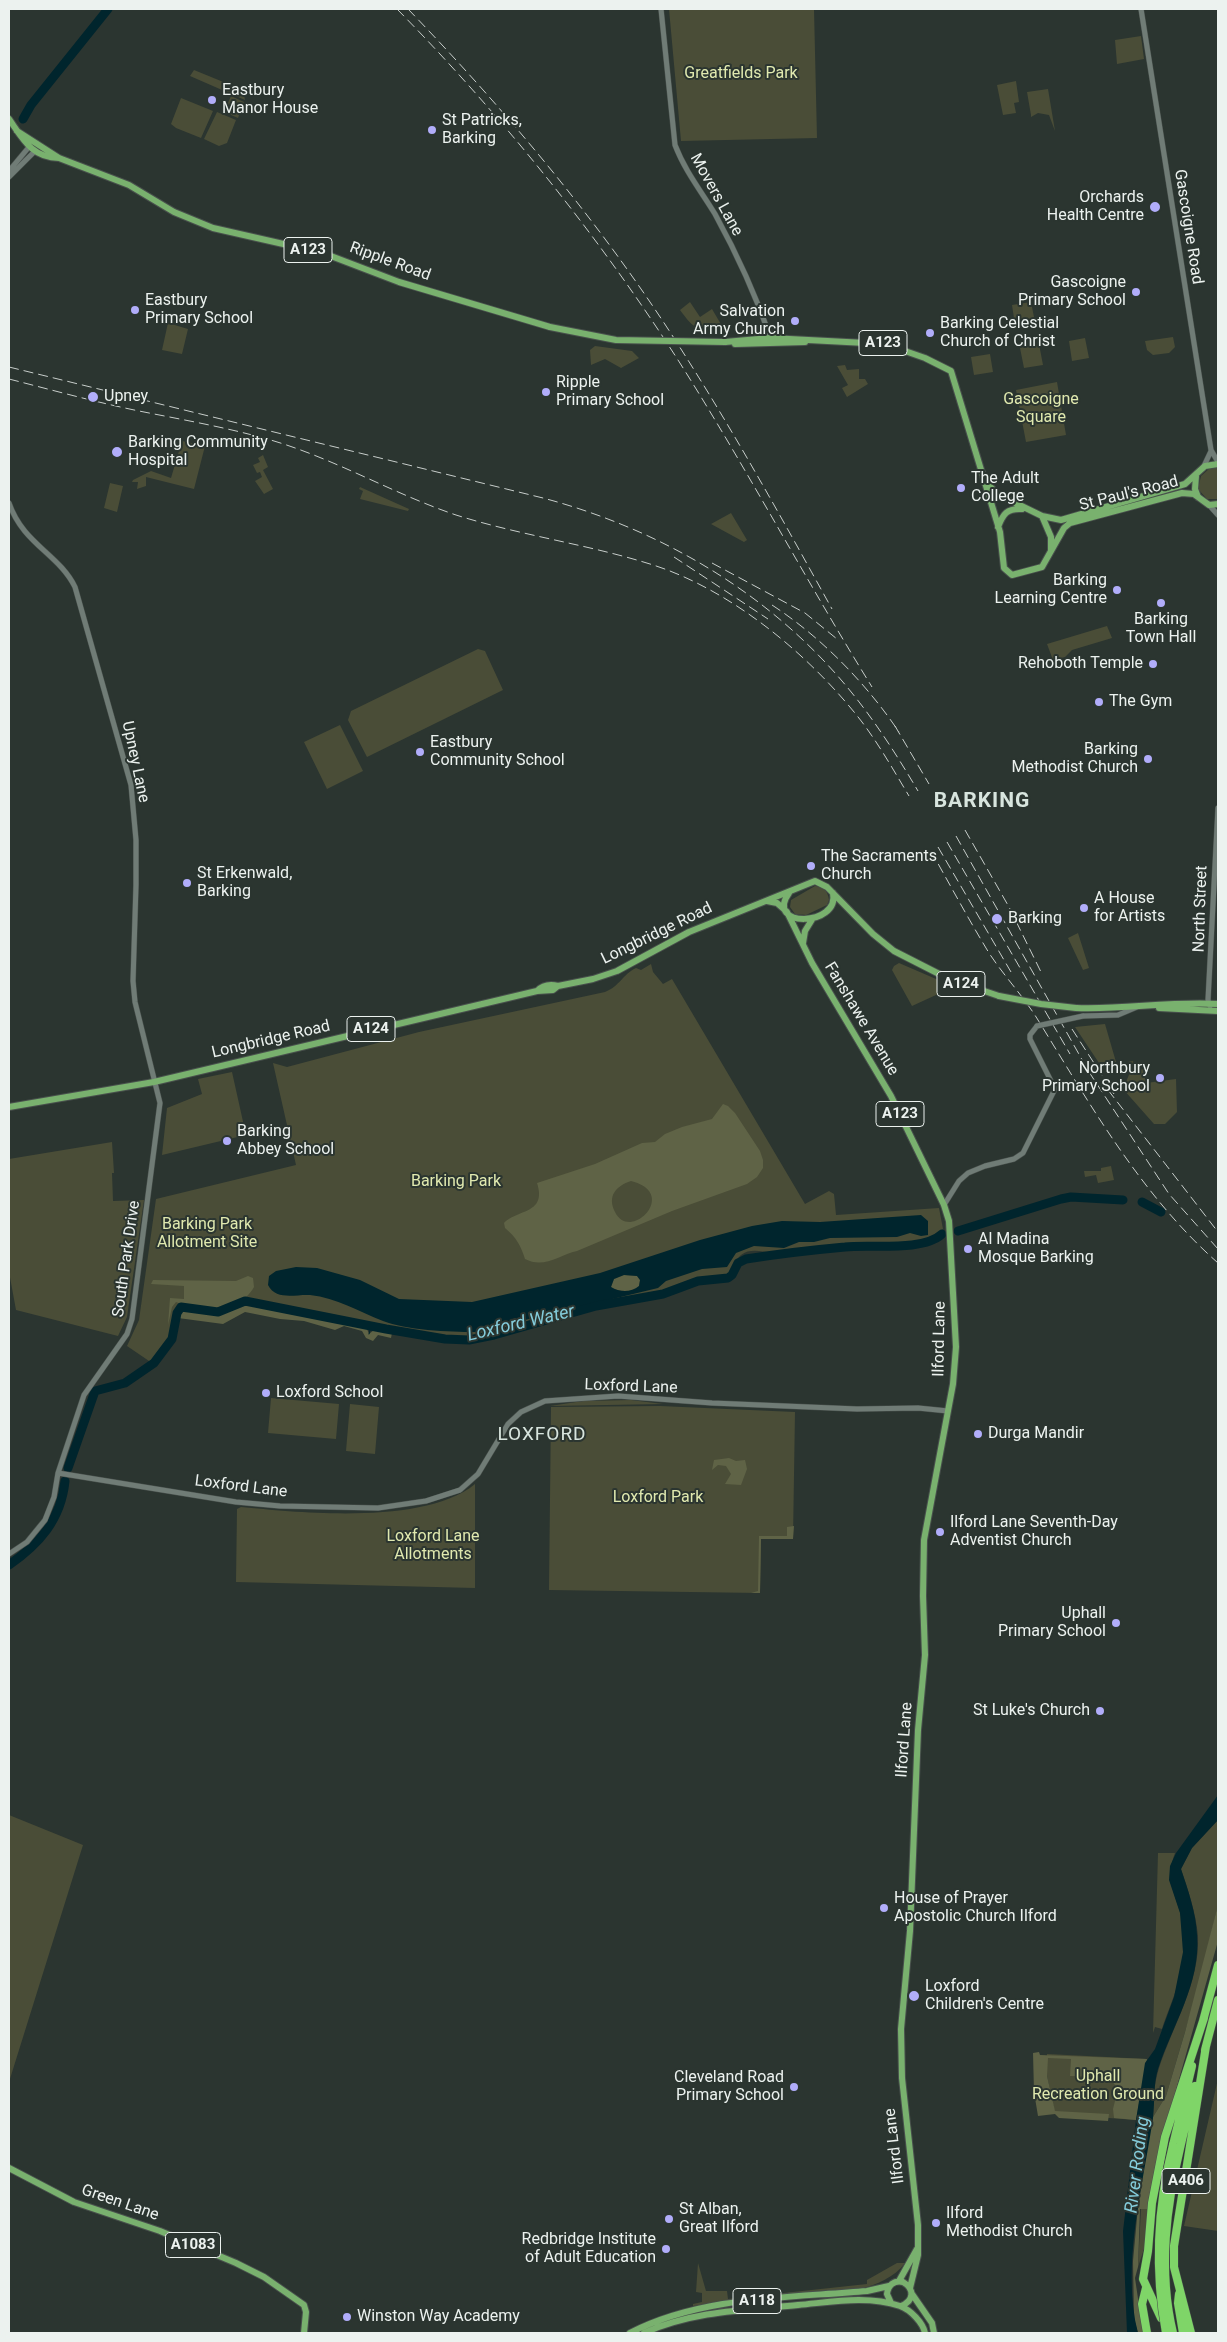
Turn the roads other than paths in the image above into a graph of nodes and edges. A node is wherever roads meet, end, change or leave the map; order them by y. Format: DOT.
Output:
graph roads {
  1 [pos="661,9"];
  2 [pos="1141,9"];
  3 [pos="9,119"];
  4 [pos="33,146"];
  5 [pos="9,171"];
  6 [pos="9,177"];
  7 [pos="768,328"];
  8 [pos="760,338"];
  9 [pos="773,340"];
  10 [pos="725,342"];
  11 [pos="1211,450"];
  12 [pos="1218,463"];
  13 [pos="1202,470"];
  14 [pos="1196,476"];
  15 [pos="985,481"];
  16 [pos="1198,497"];
  17 [pos="1125,501"];
  18 [pos="9,504"];
  19 [pos="1218,504"];
  20 [pos="1132,505"];
  21 [pos="1209,505"];
  22 [pos="1028,510"];
  23 [pos="1218,515"];
  24 [pos="1042,516"];
  25 [pos="998,527"];
  26 [pos="1051,551"];
  27 [pos="1218,808"];
  28 [pos="832,892"];
  29 [pos="789,893"];
  30 [pos="766,901"];
  31 [pos="786,911"];
  32 [pos="850,911"];
  33 [pos="824,913"];
  34 [pos="816,916"];
  35 [pos="806,951"];
  36 [pos="1210,1004"];
  37 [pos="1218,1004"];
  38 [pos="1137,1006"];
  39 [pos="1215,1011"];
  40 [pos="154,1082"];
  41 [pos="9,1107"];
  42 [pos="944,1205"];
  43 [pos="948,1411"];
  44 [pos="58,1473"];
  45 [pos="9,1554"];
  46 [pos="1218,1965"];
  47 [pos="1218,2000"];
  48 [pos="1204,2018"];
  49 [pos="1206,2046"];
  50 [pos="1177,2144"];
  51 [pos="9,2168"];
  52 [pos="917,2249"];
  53 [pos="1146,2266"];
  54 [pos="1174,2267"];
  55 [pos="899,2281"];
  56 [pos="889,2286"];
  57 [pos="1146,2288"];
  58 [pos="1179,2289"];
  59 [pos="911,2291"];
  60 [pos="891,2304"];
  61 [pos="901,2306"];
  62 [pos="304,2333"];
  63 [pos="630,2333"];
  64 [pos="644,2333"];
  65 [pos="925,2333"];
  66 [pos="934,2333"];
  67 [pos="1147,2333"];
  68 [pos="1165,2333"];
  69 [pos="1172,2333"];
  70 [pos="1183,2333"];
  71 [pos="1191,2333"];
  1 -- 7 [label="street, Movers Lane"];
  2 -- 11 [label="street, Gascoigne Road"];
  3 -- 4 [label="main road, Ripple Road / A123"];
  4 -- 5 [label="street"];
  4 -- 6 [label="street"];
  4 -- 10 [label="main road, Ripple Road / A123, bridge"];
  7 -- 8 [label="street"];
  7 -- 9 [label="street, Movers Lane"];
  8 -- 9 [label="main road, Ripple Road / A123"];
  8 -- 10 [label="main road, Ripple Road / A123"];
  9 -- 10 [label="main road, Ripple Road / A123"];
  9 -- 15 [label="main road, Ripple Road / A123"];
  11 -- 12 [label="street, Gascoigne Road"];
  11 -- 13 [label="street"];
  12 -- 13 [label="main road, St Paul's Road"];
  13 -- 14 [label="main road, St Paul's Road"];
  14 -- 16 [label="main road, St Paul's Road"];
  14 -- 17 [label="main road, St Paul's Road"];
  15 -- 22 [label="main road, St Paul's Road"];
  15 -- 25 [label="main road, A123"];
  16 -- 20 [label="main road, St Paul's Road / A123"];
  16 -- 21 [label="main road, St Paul's Road"];
  17 -- 20 [label="main road"];
  17 -- 24 [label="main road, St Paul's Road"];
  18 -- 40 [label="street, Upney Lane"];
  19 -- 21 [label="main road"];
  20 -- 26 [label="main road, St Paul's Road / A123"];
  21 -- 23 [label="street"];
  22 -- 24 [label="main road, St Paul's Road"];
  22 -- 25 [label="main road"];
  24 -- 26 [label="main road"];
  25 -- 26 [label="main road, St Paul's Road / A123"];
  27 -- 36 [label="street, North Street"];
  28 -- 29 [label="main road"];
  28 -- 32 [label="main road, A124"];
  28 -- 33 [label="main road"];
  29 -- 30 [label="main road, Longbridge Road / A124"];
  29 -- 31 [label="main road"];
  30 -- 31 [label="main road"];
  30 -- 40 [label="main road, Longbridge Road / A124"];
  31 -- 34 [label="main road"];
  31 -- 35 [label="main road, Fanshawe Avenue / A123"];
  32 -- 33 [label="main road"];
  32 -- 38 [label="main road, A124, bridge"];
  33 -- 34 [label="main road"];
  34 -- 35 [label="main road, Fanshawe Avenue"];
  35 -- 42 [label="main road, Fanshawe Avenue / A123"];
  36 -- 37 [label="main road, A124"];
  36 -- 38 [label="main road, A124"];
  36 -- 39 [label="street, North Street"];
  38 -- 39 [label="main road, A124"];
  38 -- 42 [label="street, bridge"];
  40 -- 41 [label="main road, Longbridge Road / A124"];
  40 -- 44 [label="street, South Park Drive"];
  42 -- 43 [label="main road, Ilford Lane / A123"];
  43 -- 44 [label="street, Loxford Lane"];
  43 -- 52 [label="main road, Ilford Lane / A123"];
  44 -- 45 [label="street, South Park Drive"];
  46 -- 48 [label="highway, A406"];
  47 -- 49 [label="highway, A406"];
  48 -- 50 [label="highway, A406"];
  48 -- 53 [label="highway, A406"];
  49 -- 50 [label="highway, A406"];
  49 -- 54 [label="highway, A406"];
  50 -- 68 [label="highway, A406, bridge"];
  50 -- 69 [label="highway, A406, bridge"];
  51 -- 62 [label="main road, Green Lane / A1083"];
  52 -- 55 [label="main road, Ilford Lane / A123"];
  52 -- 59 [label="main road, Ilford Lane / A123"];
  53 -- 54 [label="highway"];
  53 -- 57 [label="highway, A406"];
  54 -- 58 [label="highway, A406"];
  55 -- 56 [label="main road, A118"];
  55 -- 59 [label="main road"];
  56 -- 60 [label="main road"];
  56 -- 63 [label="main road, A118"];
  57 -- 67 [label="highway, A406"];
  57 -- 68 [label="highway, A406"];
  58 -- 70 [label="highway, A406"];
  58 -- 71 [label="highway, A406"];
  59 -- 61 [label="main road"];
  59 -- 66 [label="main road"];
  60 -- 61 [label="main road, A118"];
  60 -- 64 [label="main road, A118"];
  61 -- 65 [label="main road, A118"];
}
